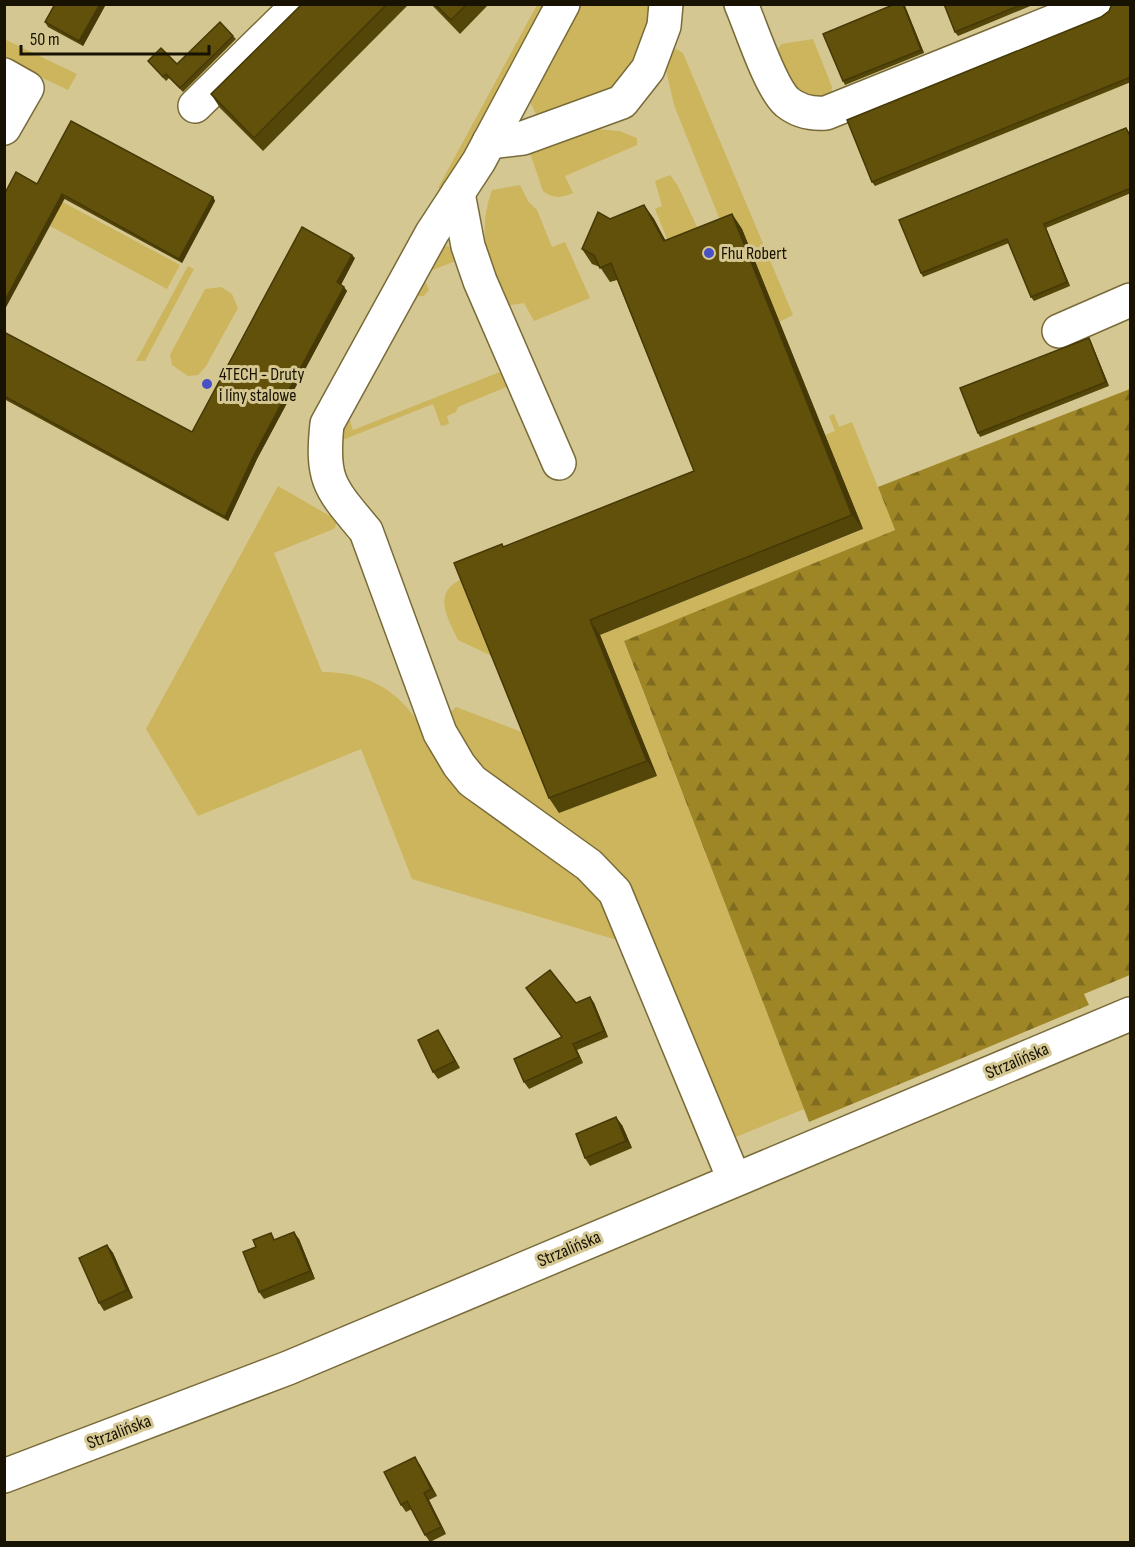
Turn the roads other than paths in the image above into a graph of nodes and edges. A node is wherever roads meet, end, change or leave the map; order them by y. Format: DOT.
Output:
graph roads {
  1 [pos="299,4"];
  2 [pos="563,4"];
  3 [pos="666,4"];
  4 [pos="741,4"];
  5 [pos="1097,4"];
  6 [pos="4,75"];
  7 [pos="195,106"];
  8 [pos="4,128"];
  9 [pos="489,142"];
  10 [pos="458,193"];
  11 [pos="1131,300"];
  12 [pos="1059,331"];
  13 [pos="559,463"];
  14 [pos="1131,1014"];
  15 [pos="734,1179"];
  16 [pos="4,1476"];
  1 -- 7 [label="street"];
  2 -- 9 [label="street"];
  3 -- 9 [label="street"];
  4 -- 5 [label="street"];
  6 -- 8 [label="street"];
  9 -- 10 [label="street"];
  10 -- 13 [label="street"];
  10 -- 15 [label="street"];
  11 -- 12 [label="street"];
  14 -- 15 [label="street, Strzalińska"];
  15 -- 16 [label="street, Strzalińska"];
}
